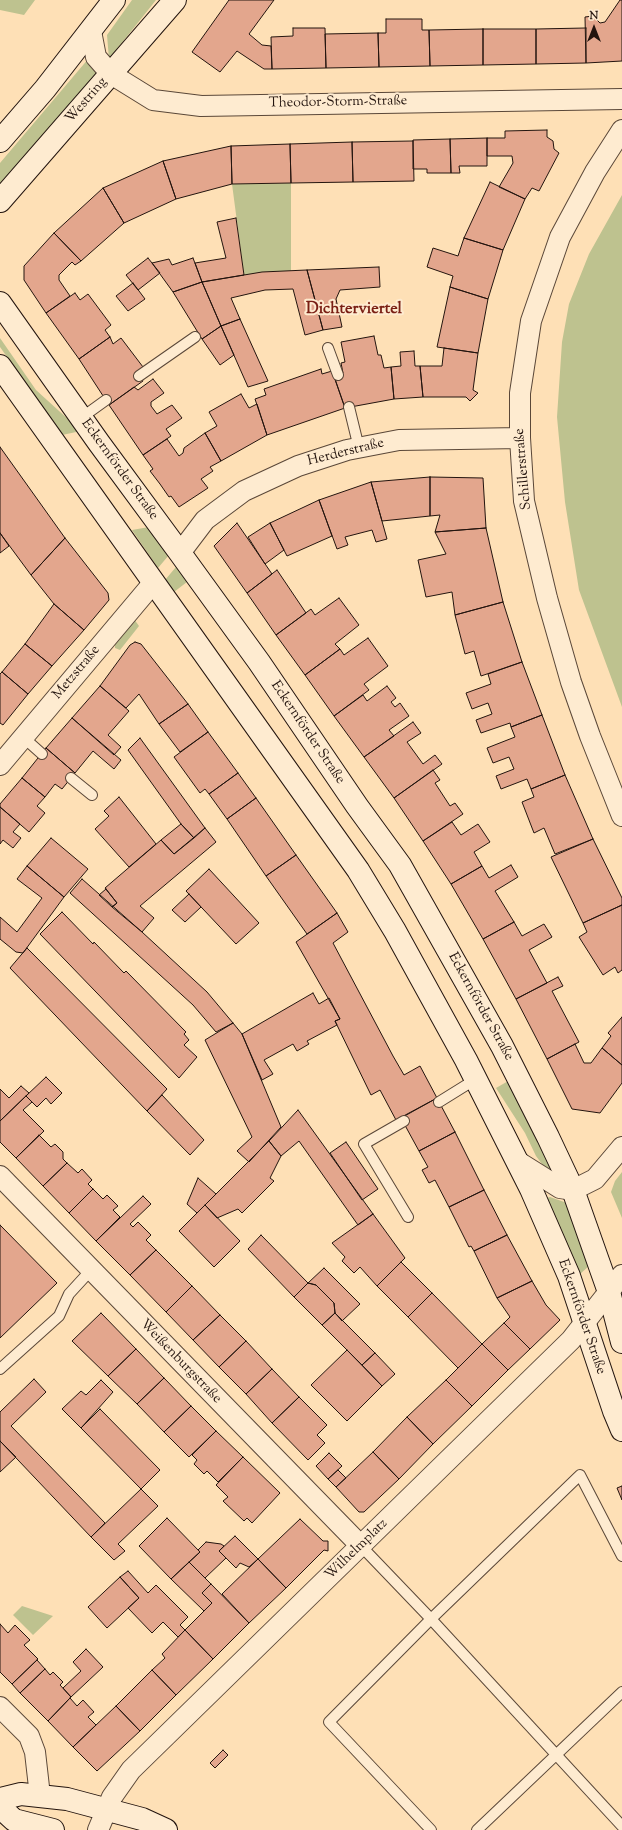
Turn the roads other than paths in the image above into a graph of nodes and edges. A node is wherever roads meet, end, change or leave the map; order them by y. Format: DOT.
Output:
graph roads {
  1 [pos="114,0"];
  2 [pos="175,0"];
  3 [pos="91,31"];
  4 [pos="111,74"];
  5 [pos="622,99"];
  6 [pos="622,130"];
  7 [pos="0,141"];
  8 [pos="0,201"];
  9 [pos="0,303"];
  10 [pos="195,337"];
  11 [pos="328,348"];
  12 [pos="0,366"];
  13 [pos="338,374"];
  14 [pos="139,376"];
  15 [pos="106,400"];
  16 [pos="349,407"];
  17 [pos="81,418"];
  18 [pos="520,438"];
  19 [pos="359,448"];
  20 [pos="180,553"];
  21 [pos="154,582"];
  22 [pos="23,737"];
  23 [pos="42,754"];
  24 [pos="0,765"];
  25 [pos="71,778"];
  26 [pos="92,795"];
  27 [pos="622,816"];
  28 [pos="476,1079"];
  29 [pos="439,1102"];
  30 [pos="404,1121"];
  31 [pos="622,1147"];
  32 [pos="517,1161"];
  33 [pos="0,1176"];
  34 [pos="573,1190"];
  35 [pos="408,1217"];
  36 [pos="91,1270"];
  37 [pos="622,1275"];
  38 [pos="609,1292"];
  39 [pos="585,1324"];
  40 [pos="622,1342"];
  41 [pos="0,1369"];
  42 [pos="622,1430"];
  43 [pos="361,1546"];
  44 [pos="622,1556"];
  45 [pos="431,1619"];
  46 [pos="622,1692"];
  47 [pos="0,1707"];
  48 [pos="557,1754"];
  49 [pos="40,1796"];
  50 [pos="0,1799"];
  51 [pos="0,1807"];
  52 [pos="107,1809"];
  53 [pos="622,1826"];
  54 [pos="53,1830"];
  55 [pos="98,1830"];
  56 [pos="166,1830"];
  57 [pos="431,1830"];
  58 [pos="477,1830"];
  1 -- 3 [label="main road"];
  2 -- 4 [label="main road, Westring"];
  3 -- 4 [label="street, Theodor-Storm-Straße"];
  3 -- 7 [label="main road"];
  4 -- 5 [label="street, Theodor-Storm-Straße"];
  4 -- 8 [label="main road, Westring"];
  6 -- 18 [label="street, Schillerstraße"];
  9 -- 17 [label="main road, Eckernförder Straße"];
  10 -- 14 [label="lane"];
  11 -- 13 [label="lane"];
  12 -- 21 [label="main road, Eckernförder Straße"];
  15 -- 17 [label="lane"];
  16 -- 19 [label="lane"];
  17 -- 20 [label="main road, Eckernförder Straße"];
  18 -- 19 [label="street, Herderstraße"];
  18 -- 27 [label="street, Schillerstraße"];
  19 -- 20 [label="street, Herderstraße"];
  20 -- 34 [label="main road, Eckernförder Straße"];
  21 -- 22 [label="street, Metzstraße"];
  21 -- 28 [label="main road, Eckernförder Straße"];
  22 -- 23 [label="lane"];
  22 -- 24 [label="street, Metzstraße"];
  25 -- 26 [label="lane"];
  28 -- 29 [label="lane"];
  28 -- 32 [label="main road, Eckernförder Straße"];
  30 -- 35 [label="lane"];
  31 -- 34 [label="street"];
  32 -- 34 [label="street"];
  32 -- 39 [label="main road, Eckernförder Straße"];
  33 -- 36 [label="street, Weißenburgstraße"];
  34 -- 38 [label="main road, Eckernförder Straße"];
  36 -- 41 [label="lane"];
  36 -- 43 [label="street, Weißenburgstraße"];
  37 -- 38 [label="street, Wilhelmplatz"];
  38 -- 39 [label="street, Wilhelmplatz"];
  38 -- 40 [label="main road, Eckernförder Straße"];
  39 -- 42 [label="main road, Eckernförder Straße"];
  39 -- 43 [label="street, Wilhelmplatz"];
  43 -- 45 [label="lane"];
  43 -- 52 [label="street, Wilhelmplatz"];
  44 -- 45 [label="lane"];
  45 -- 48 [label="lane"];
  45 -- 57 [label="lane"];
  46 -- 48 [label="lane"];
  47 -- 49 [label="street"];
  48 -- 53 [label="lane"];
  48 -- 58 [label="lane"];
  49 -- 50 [label="main road"];
  49 -- 52 [label="main road"];
  51 -- 54 [label="main road"];
  52 -- 55 [label="street, Wilhelmplatz"];
  52 -- 56 [label="main road"];
}
